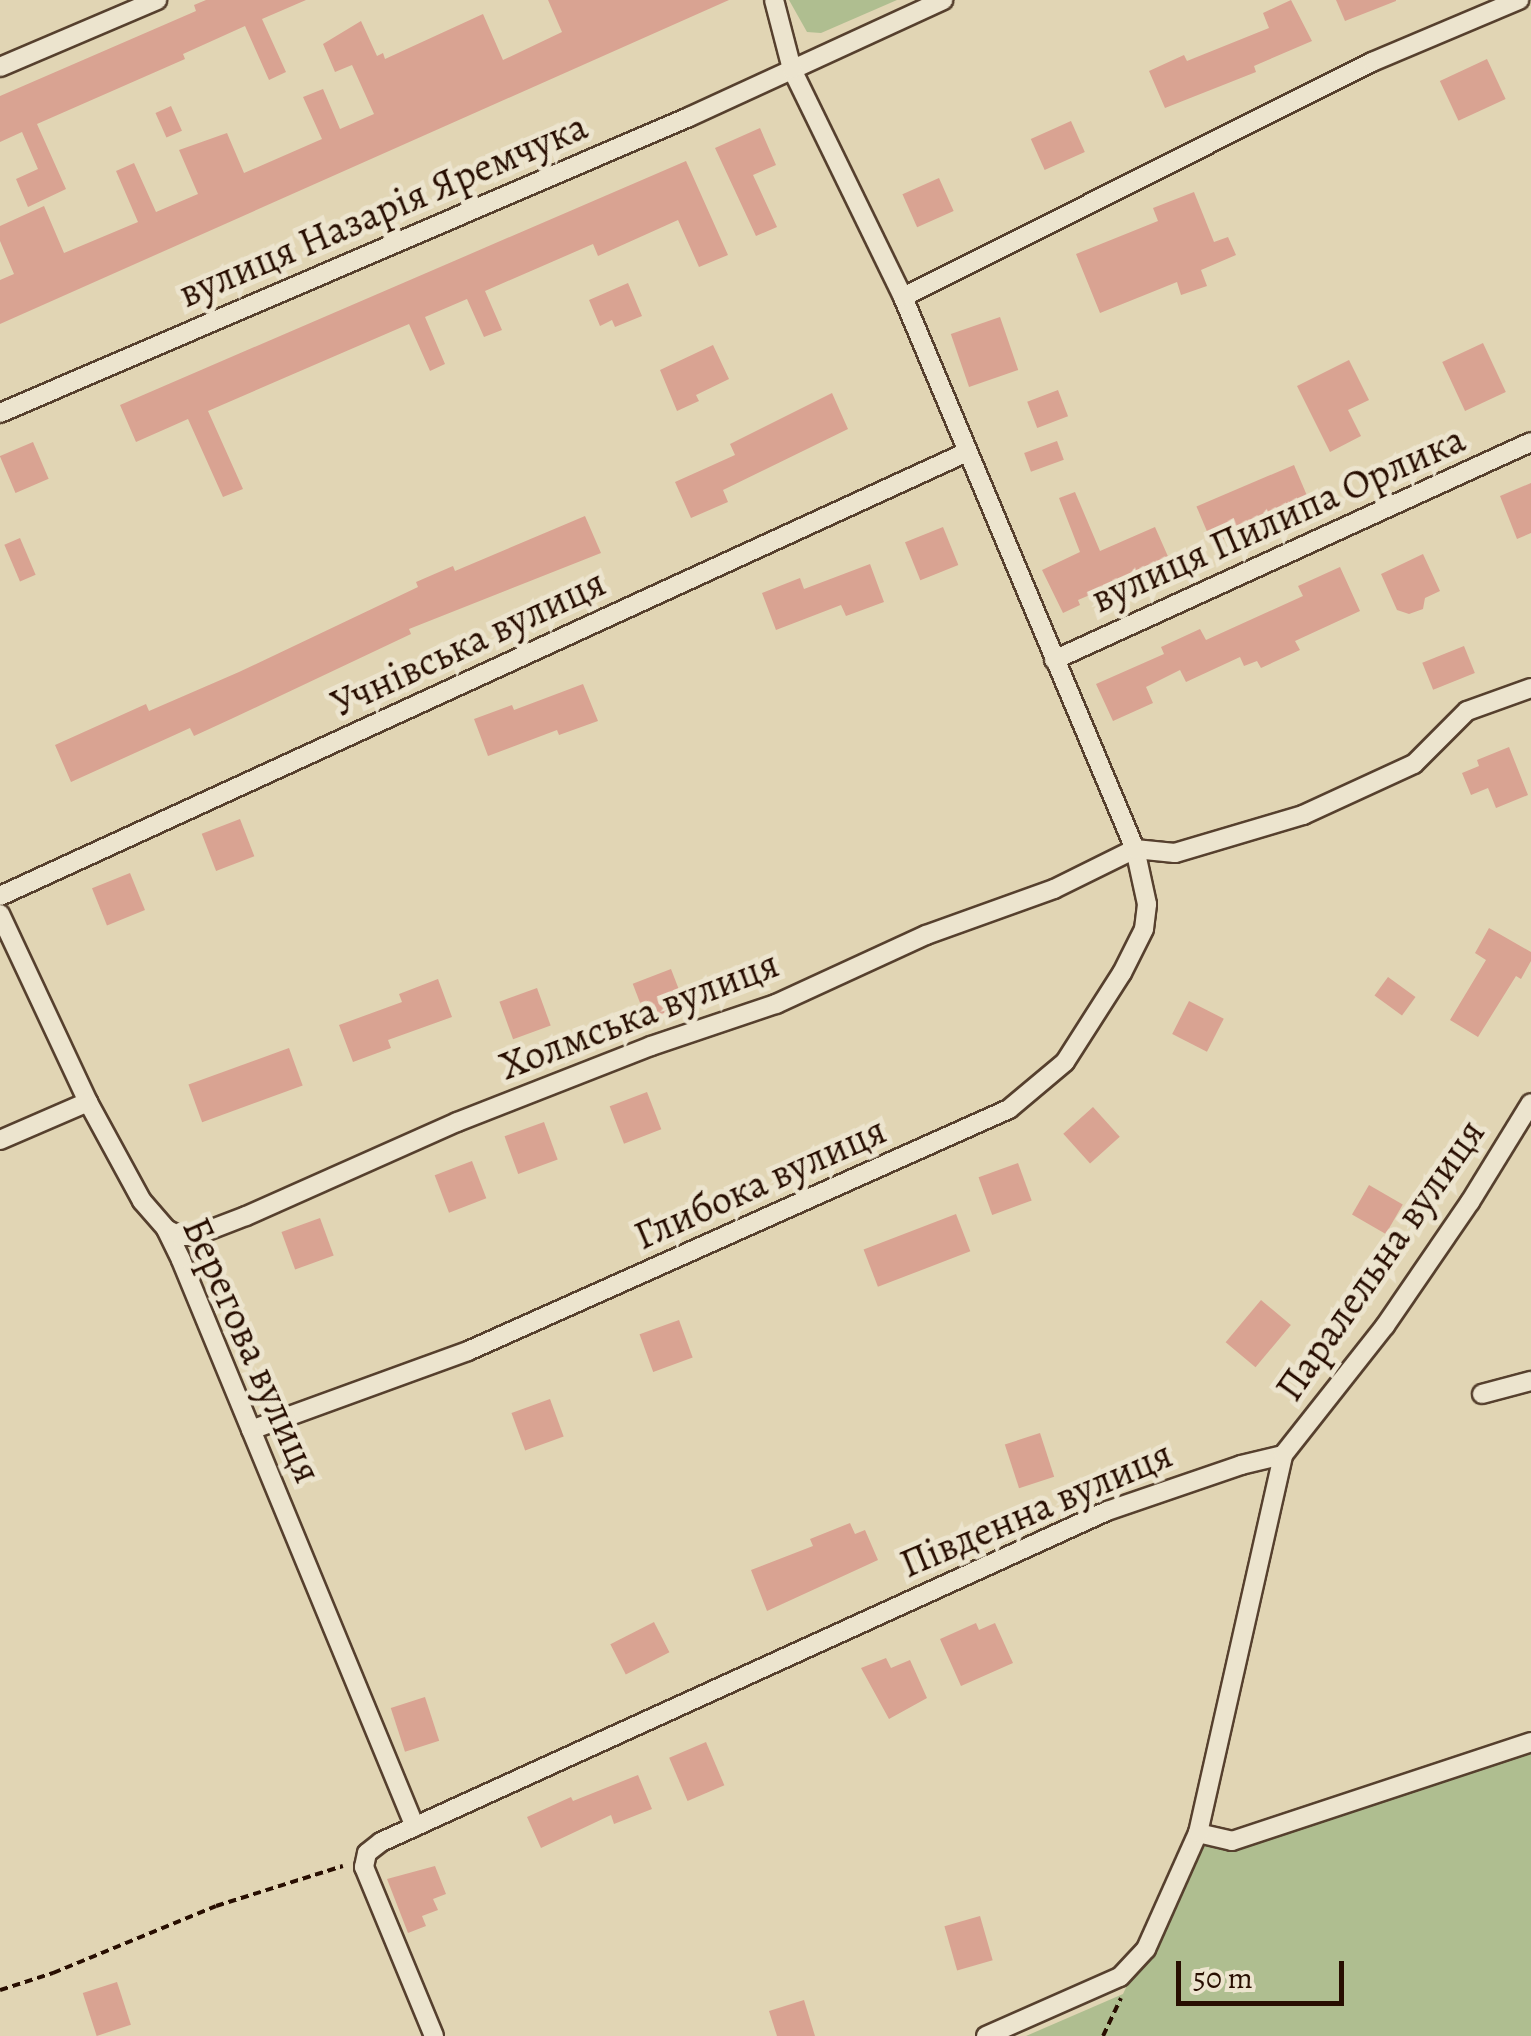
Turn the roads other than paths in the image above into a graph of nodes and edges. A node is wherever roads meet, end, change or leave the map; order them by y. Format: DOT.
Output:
graph roads {
  1 [pos="157,0"];
  2 [pos="774,0"];
  3 [pos="943,0"];
  4 [pos="1519,0"];
  5 [pos="0,67"];
  6 [pos="792,69"];
  7 [pos="903,297"];
  8 [pos="0,413"];
  9 [pos="1531,442"];
  10 [pos="965,453"];
  11 [pos="1054,660"];
  12 [pos="1531,688"];
  13 [pos="1135,849"];
  14 [pos="0,896"];
  15 [pos="0,914"];
  16 [pos="88,1102"];
  17 [pos="1531,1102"];
  18 [pos="0,1140"];
  19 [pos="166,1229"];
  20 [pos="1531,1381"];
  21 [pos="1482,1394"];
  22 [pos="251,1430"];
  23 [pos="1283,1455"];
  24 [pos="1531,1742"];
  25 [pos="415,1827"];
  26 [pos="1198,1833"];
  27 [pos="434,2036"];
  28 [pos="986,2036"];
  1 -- 5 [label="street"];
  2 -- 6 [label="street, Глибока вулиця"];
  3 -- 6 [label="street, вулиця Назарія Яремчука"];
  4 -- 7 [label="street"];
  6 -- 7 [label="street, Глибока вулиця"];
  6 -- 8 [label="street, вулиця Назарія Яремчука"];
  7 -- 10 [label="street, Глибока вулиця"];
  9 -- 11 [label="street, вулиця Пилипа Орлика"];
  10 -- 11 [label="street, Глибока вулиця"];
  10 -- 14 [label="street, Учнівська вулиця"];
  11 -- 13 [label="street, Глибока вулиця"];
  12 -- 13 [label="street"];
  13 -- 19 [label="street, Холмська вулиця"];
  13 -- 22 [label="street, Глибока вулиця"];
  15 -- 16 [label="street, Берегова вулиця"];
  16 -- 18 [label="street"];
  16 -- 19 [label="street, Берегова вулиця"];
  17 -- 23 [label="street, Паралельна вулиця"];
  19 -- 22 [label="street, Берегова вулиця"];
  20 -- 21 [label="street"];
  22 -- 25 [label="street, Берегова вулиця"];
  23 -- 25 [label="street, Південна вулиця"];
  23 -- 26 [label="street"];
  24 -- 26 [label="street"];
  25 -- 27 [label="street, Південна вулиця"];
  26 -- 28 [label="street"];
}
